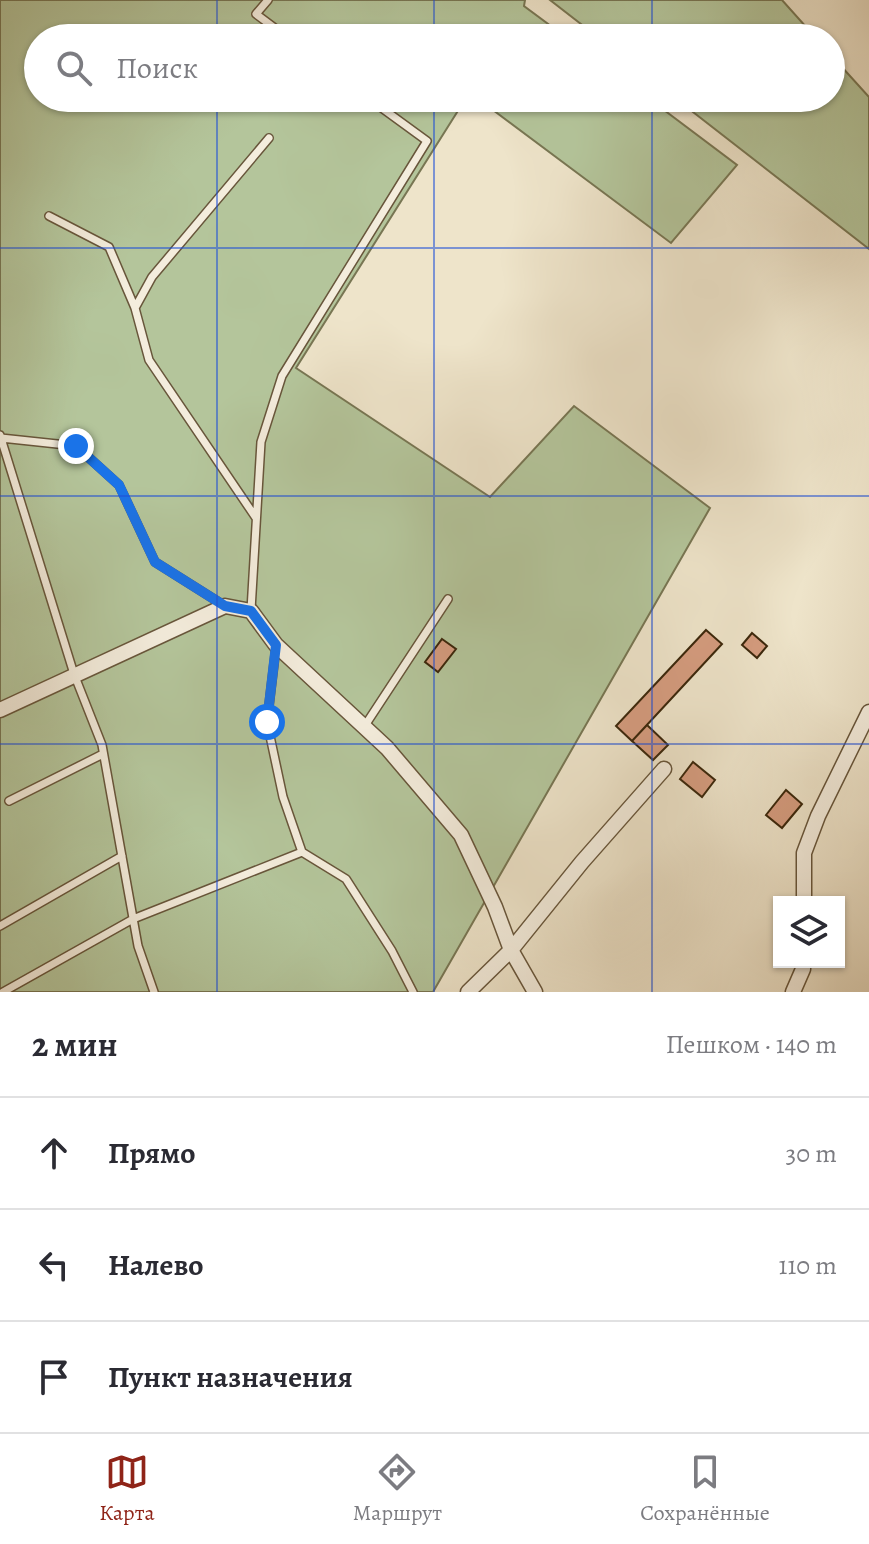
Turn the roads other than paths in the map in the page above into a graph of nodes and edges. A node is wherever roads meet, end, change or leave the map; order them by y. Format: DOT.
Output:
graph roads {
  1 [pos="268,0"];
  2 [pos="269,24"];
  3 [pos="387,112"];
  4 [pos="269,138"];
  5 [pos="49,216"];
  6 [pos="135,308"];
  7 [pos="0,436"];
  8 [pos="256,518"];
  9 [pos="448,599"];
  10 [pos="225,606"];
  11 [pos="251,611"];
  12 [pos="276,645"];
  13 [pos="74,674"];
  14 [pos="0,710"];
  15 [pos="869,712"];
  16 [pos="364,727"];
  17 [pos="103,754"];
  18 [pos="664,769"];
  19 [pos="9,801"];
  20 [pos="302,852"];
  21 [pos="122,856"];
  22 [pos="804,896"];
  23 [pos="133,919"];
  24 [pos="0,926"];
  25 [pos="511,950"];
  26 [pos="803,968"];
  27 [pos="3,992"];
  28 [pos="154,992"];
  29 [pos="413,992"];
  30 [pos="468,992"];
  31 [pos="535,992"];
  32 [pos="793,992"];
  1 -- 2 [label="lane"];
  3 -- 8 [label="lane"];
  4 -- 6 [label="lane"];
  5 -- 6 [label="lane"];
  6 -- 8 [label="lane"];
  7 -- 10 [label="lane"];
  7 -- 13 [label="lane"];
  8 -- 11 [label="lane"];
  9 -- 16 [label="lane"];
  10 -- 11 [label="street"];
  10 -- 13 [label="street"];
  11 -- 12 [label="street"];
  12 -- 16 [label="street"];
  12 -- 20 [label="lane"];
  13 -- 14 [label="street"];
  13 -- 17 [label="lane"];
  15 -- 22 [label="street"];
  16 -- 25 [label="street"];
  17 -- 19 [label="lane"];
  17 -- 21 [label="lane"];
  18 -- 25 [label="street"];
  20 -- 23 [label="lane"];
  20 -- 29 [label="lane"];
  21 -- 23 [label="lane"];
  21 -- 24 [label="lane"];
  23 -- 27 [label="lane"];
  23 -- 28 [label="lane"];
  25 -- 30 [label="street"];
  25 -- 31 [label="street"];
  26 -- 32 [label="street"];
}
